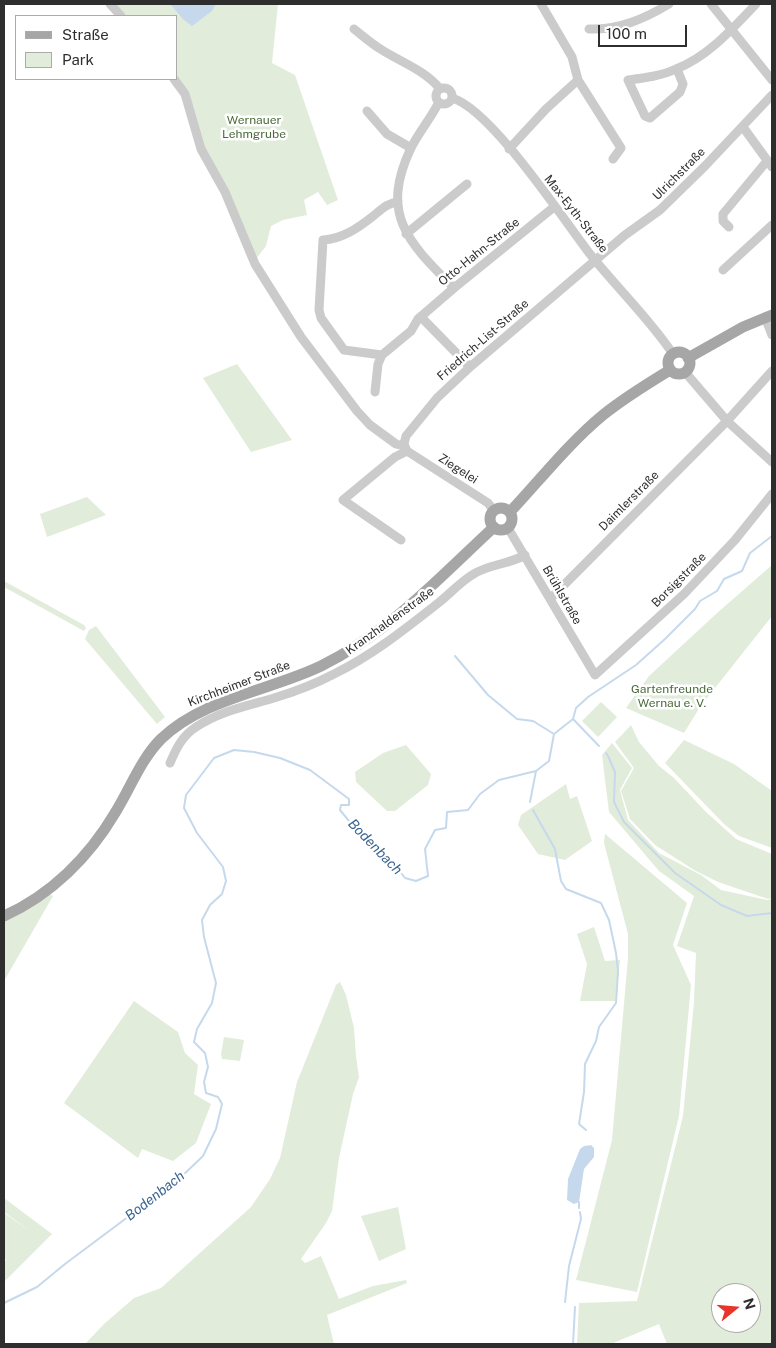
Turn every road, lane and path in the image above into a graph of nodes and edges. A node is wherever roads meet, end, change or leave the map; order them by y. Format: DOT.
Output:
graph roads {
  1 [pos="110,4"];
  2 [pos="541,4"];
  3 [pos="669,4"];
  4 [pos="711,4"];
  5 [pos="756,4"];
  6 [pos="120,15"];
  7 [pos="589,28"];
  8 [pos="354,29"];
  9 [pos="731,30"];
  10 [pos="772,63"];
  11 [pos="677,69"];
  12 [pos="764,71"];
  13 [pos="175,80"];
  14 [pos="578,80"];
  15 [pos="772,80"];
  16 [pos="440,89"];
  17 [pos="772,95"];
  18 [pos="452,98"];
  19 [pos="439,102"];
  20 [pos="367,111"];
  21 [pos="743,126"];
  22 [pos="411,148"];
  23 [pos="509,149"];
  24 [pos="613,158"];
  25 [pos="770,164"];
  26 [pos="467,184"];
  27 [pos="398,202"];
  28 [pos="554,207"];
  29 [pos="772,226"];
  30 [pos="729,227"];
  31 [pos="406,234"];
  32 [pos="596,260"];
  33 [pos="723,270"];
  34 [pos="454,288"];
  35 [pos="769,316"];
  36 [pos="421,317"];
  37 [pos="772,335"];
  38 [pos="672,354"];
  39 [pos="382,355"];
  40 [pos="688,358"];
  41 [pos="470,367"];
  42 [pos="670,370"];
  43 [pos="772,371"];
  44 [pos="686,372"];
  45 [pos="375,392"];
  46 [pos="726,421"];
  47 [pos="405,448"];
  48 [pos="772,462"];
  49 [pos="772,494"];
  50 [pos="494,511"];
  51 [pos="510,512"];
  52 [pos="494,527"];
  53 [pos="508,528"];
  54 [pos="400,540"];
  55 [pos="525,555"];
  56 [pos="550,599"];
  57 [pos="595,675"];
  58 [pos="170,763"];
  59 [pos="4,916"];
  1 -- 6 [label="street"];
  2 -- 14 [label="street"];
  3 -- 7 [label="street"];
  4 -- 9 [label="street"];
  5 -- 9 [label="street"];
  8 -- 16 [label="street"];
  9 -- 11 [label="street"];
  9 -- 12 [label="street"];
  10 -- 12 [label="street"];
  11 -- 11 [label="street"];
  12 -- 15 [label="street"];
  13 -- 47 [label="street, Ziegelei"];
  14 -- 23 [label="street"];
  14 -- 24 [label="street"];
  16 -- 18 [label="street"];
  16 -- 19 [label="street"];
  17 -- 21 [label="street, Ulrichstraße"];
  18 -- 19 [label="street"];
  18 -- 23 [label="street, Max-Eyth-Straße"];
  19 -- 22 [label="street"];
  20 -- 22 [label="street"];
  21 -- 25 [label="street"];
  21 -- 32 [label="street, Ulrichstraße"];
  22 -- 27 [label="street"];
  23 -- 28 [label="street, Max-Eyth-Straße"];
  25 -- 30 [label="street"];
  26 -- 31 [label="street"];
  27 -- 31 [label="street"];
  27 -- 39 [label="street"];
  28 -- 32 [label="street, Max-Eyth-Straße"];
  28 -- 34 [label="street, Otto-Hahn-Straße"];
  29 -- 33 [label="street"];
  31 -- 34 [label="street"];
  32 -- 38 [label="street, Max-Eyth-Straße"];
  32 -- 41 [label="street, Friedrich-List-Straße"];
  34 -- 36 [label="street, Otto-Hahn-Straße"];
  35 -- 37 [label="street"];
  35 -- 40 [label="main road"];
  36 -- 39 [label="street, Otto-Hahn-Straße"];
  36 -- 41 [label="street"];
  38 -- 40 [label="main road"];
  38 -- 42 [label="main road"];
  39 -- 45 [label="street"];
  40 -- 44 [label="main road"];
  41 -- 47 [label="street, Friedrich-List-Straße"];
  42 -- 44 [label="main road"];
  42 -- 51 [label="main road"];
  43 -- 46 [label="street, Daimlerstraße"];
  44 -- 46 [label="street"];
  46 -- 48 [label="street"];
  46 -- 56 [label="street, Daimlerstraße"];
  47 -- 50 [label="street, Ziegelei"];
  47 -- 54 [label="street"];
  49 -- 57 [label="street, Borsigstraße"];
  50 -- 51 [label="main road"];
  50 -- 52 [label="main road"];
  51 -- 53 [label="main road"];
  52 -- 53 [label="main road"];
  52 -- 59 [label="main road, Kirchheimer Straße"];
  53 -- 55 [label="street, Brühlstraße"];
  55 -- 56 [label="street, Brühlstraße"];
  55 -- 58 [label="street, Kranzhaldenstraße"];
  56 -- 57 [label="street, Brühlstraße"];
}
